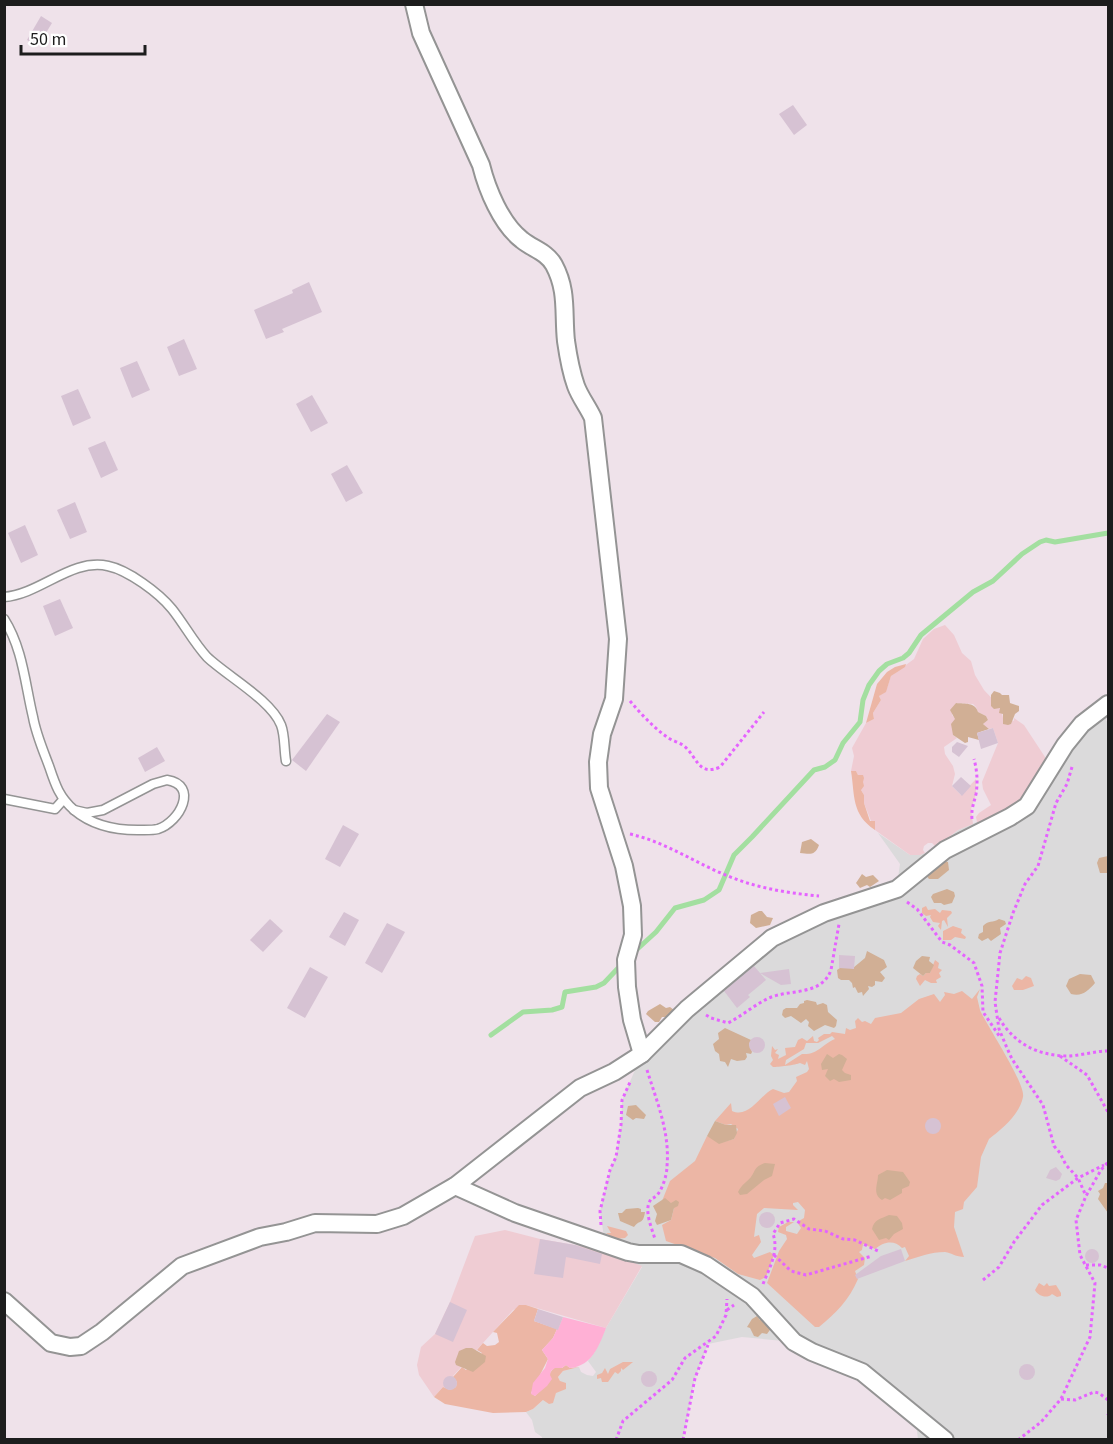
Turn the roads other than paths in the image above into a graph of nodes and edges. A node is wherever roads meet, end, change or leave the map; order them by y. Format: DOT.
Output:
graph roads {
  1 [pos="414,4"];
  2 [pos="4,597"];
  3 [pos="4,619"];
  4 [pos="1108,704"];
  5 [pos="286,761"];
  6 [pos="4,799"];
  7 [pos="63,800"];
  8 [pos="74,810"];
  9 [pos="642,1054"];
  10 [pos="455,1186"];
  11 [pos="4,1301"];
  12 [pos="945,1440"];
  1 -- 9 [label="street"];
  2 -- 5 [label="lane"];
  3 -- 7 [label="lane"];
  4 -- 9 [label="street"];
  6 -- 7 [label="lane"];
  7 -- 8 [label="lane"];
  8 -- 8 [label="lane"];
  9 -- 10 [label="street"];
  10 -- 11 [label="street"];
  10 -- 12 [label="street"];
}
